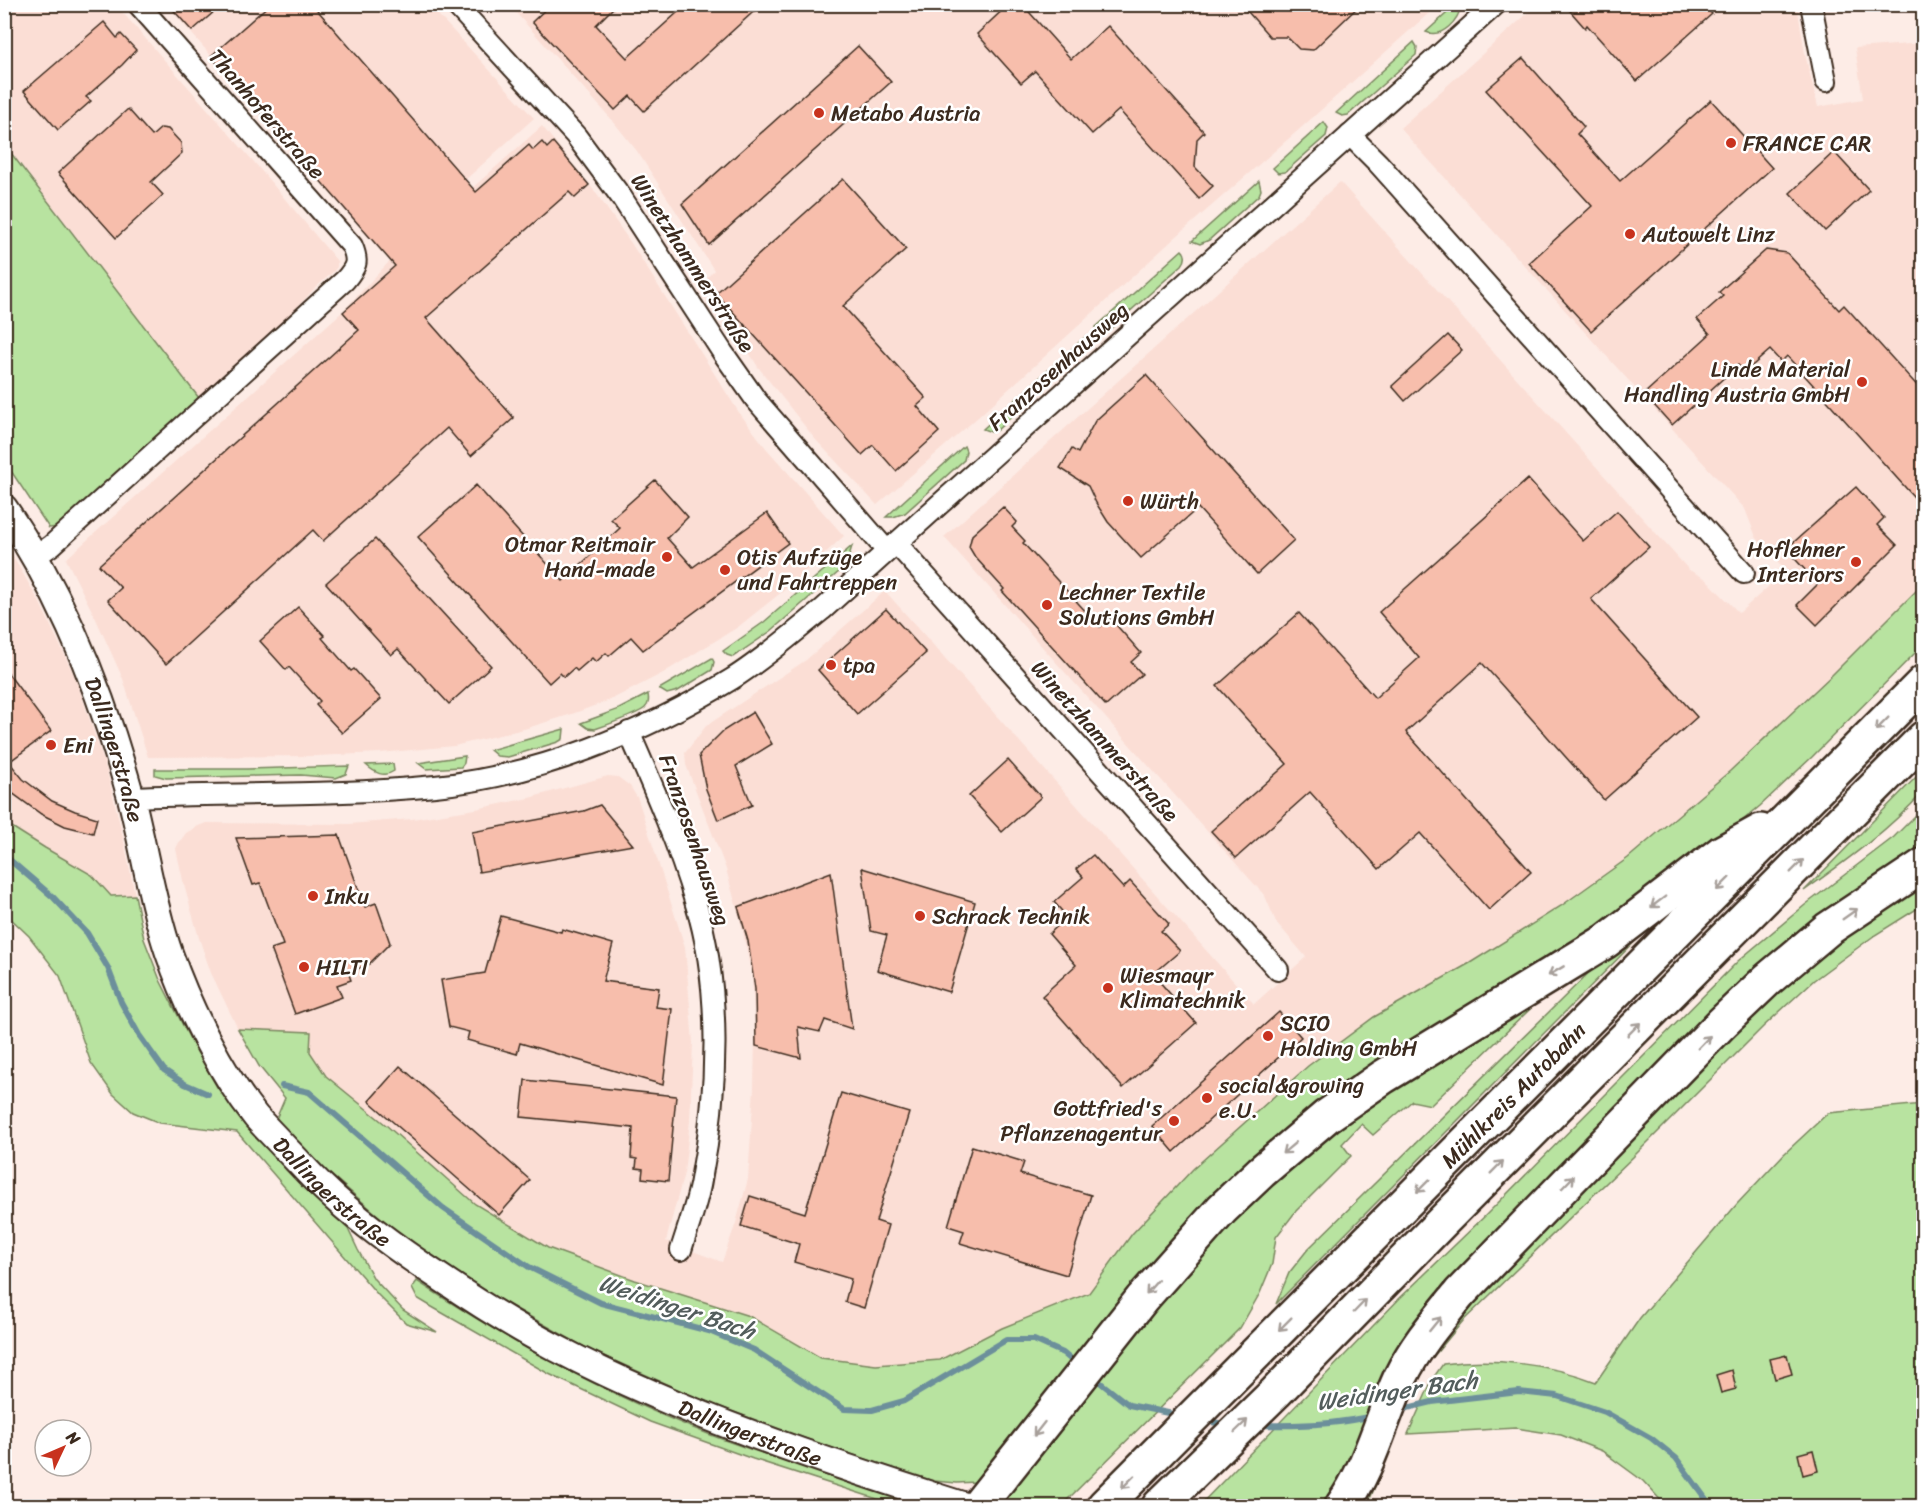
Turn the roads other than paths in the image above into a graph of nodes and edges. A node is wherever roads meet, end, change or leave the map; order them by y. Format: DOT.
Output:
graph roads {
  1 [pos="138,4"];
  2 [pos="455,4"];
  3 [pos="1811,4"];
  4 [pos="1487,7"];
  5 [pos="1826,81"];
  6 [pos="1350,135"];
  7 [pos="4,508"];
  8 [pos="892,547"];
  9 [pos="35,557"];
  10 [pos="1744,573"];
  11 [pos="1923,682"];
  12 [pos="629,732"];
  13 [pos="1923,738"];
  14 [pos="131,797"];
  15 [pos="1794,813"];
  16 [pos="1923,865"];
  17 [pos="1278,970"];
  18 [pos="681,1250"];
  19 [pos="965,1506"];
  20 [pos="978,1506"];
  21 [pos="1104,1506"];
  22 [pos="1159,1506"];
  23 [pos="1342,1506"];
  1 -- 9 [label="street, Thanhoferstraße"];
  2 -- 8 [label="street, Winetzhammerstraße"];
  3 -- 5 [label="street"];
  4 -- 6 [label="street, Franzosenhausweg"];
  6 -- 8 [label="street, Franzosenhausweg"];
  6 -- 10 [label="street"];
  7 -- 9 [label="street, Dallingerstraße"];
  8 -- 12 [label="street, Franzosenhausweg"];
  8 -- 17 [label="street, Winetzhammerstraße"];
  9 -- 14 [label="street, Dallingerstraße"];
  11 -- 15 [label="highway, Mühlkreis Autobahn, one-way"];
  12 -- 14 [label="street, Franzosenhausweg"];
  12 -- 18 [label="street, Franzosenhausweg"];
  22 -- 13 [label="highway, Mühlkreis Autobahn, one-way"];
  14 -- 19 [label="street, Dallingerstraße"];
  15 -- 20 [label="highway, one-way"];
  15 -- 21 [label="highway, Mühlkreis Autobahn, one-way"];
  23 -- 16 [label="highway, one-way"];
}
